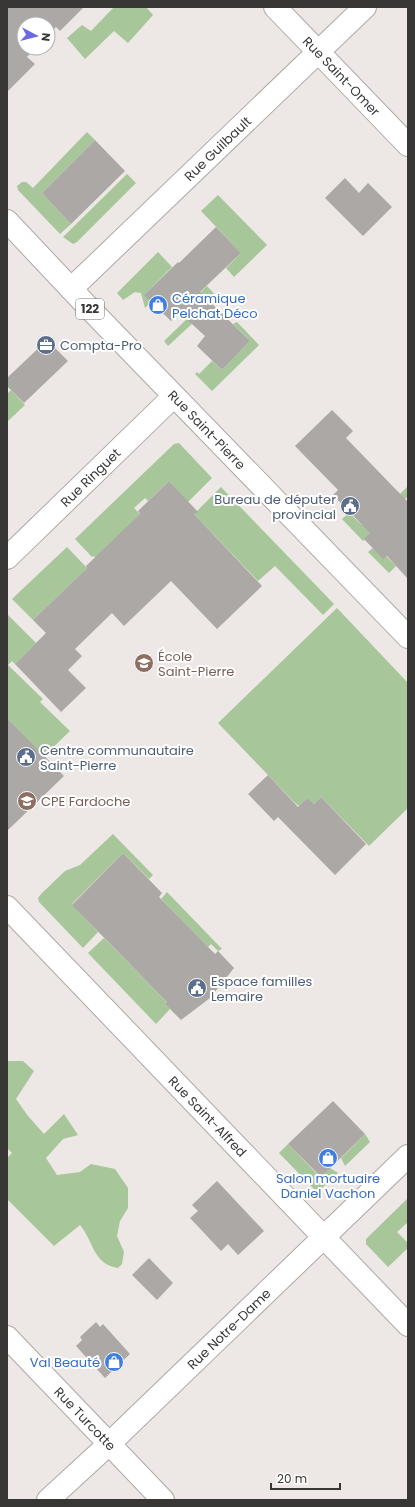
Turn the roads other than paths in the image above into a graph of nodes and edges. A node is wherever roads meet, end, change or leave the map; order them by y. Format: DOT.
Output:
graph roads {
  1 [pos="275,7"];
  2 [pos="365,7"];
  3 [pos="317,52"];
  4 [pos="408,145"];
  5 [pos="7,222"];
  6 [pos="70,289"];
  7 [pos="174,396"];
  8 [pos="7,558"];
  9 [pos="408,637"];
  10 [pos="7,907"];
  11 [pos="408,1156"];
  12 [pos="323,1237"];
  13 [pos="408,1325"];
  14 [pos="7,1337"];
  15 [pos="109,1444"];
  16 [pos="48,1500"];
  17 [pos="163,1500"];
  1 -- 3 [label="street, Rue Saint-Omer"];
  2 -- 3 [label="street, Rue Guilbault"];
  3 -- 4 [label="street, Rue Saint-Omer"];
  3 -- 6 [label="street, Rue Guilbault"];
  5 -- 6 [label="street, Rue Saint-Pierre / 122"];
  6 -- 7 [label="street, Rue Saint-Pierre / 122"];
  7 -- 8 [label="street, Rue Ringuet"];
  7 -- 9 [label="street, Rue Saint-Pierre / 122"];
  10 -- 12 [label="street, Rue Saint-Alfred"];
  11 -- 12 [label="street, Rue Notre-Dame"];
  12 -- 13 [label="street, Rue Saint-Alfred"];
  12 -- 15 [label="street, Rue Notre-Dame"];
  14 -- 15 [label="street, Rue Turcotte"];
  15 -- 16 [label="street, Rue Notre-Dame"];
  15 -- 17 [label="street, Rue Turcotte"];
}
